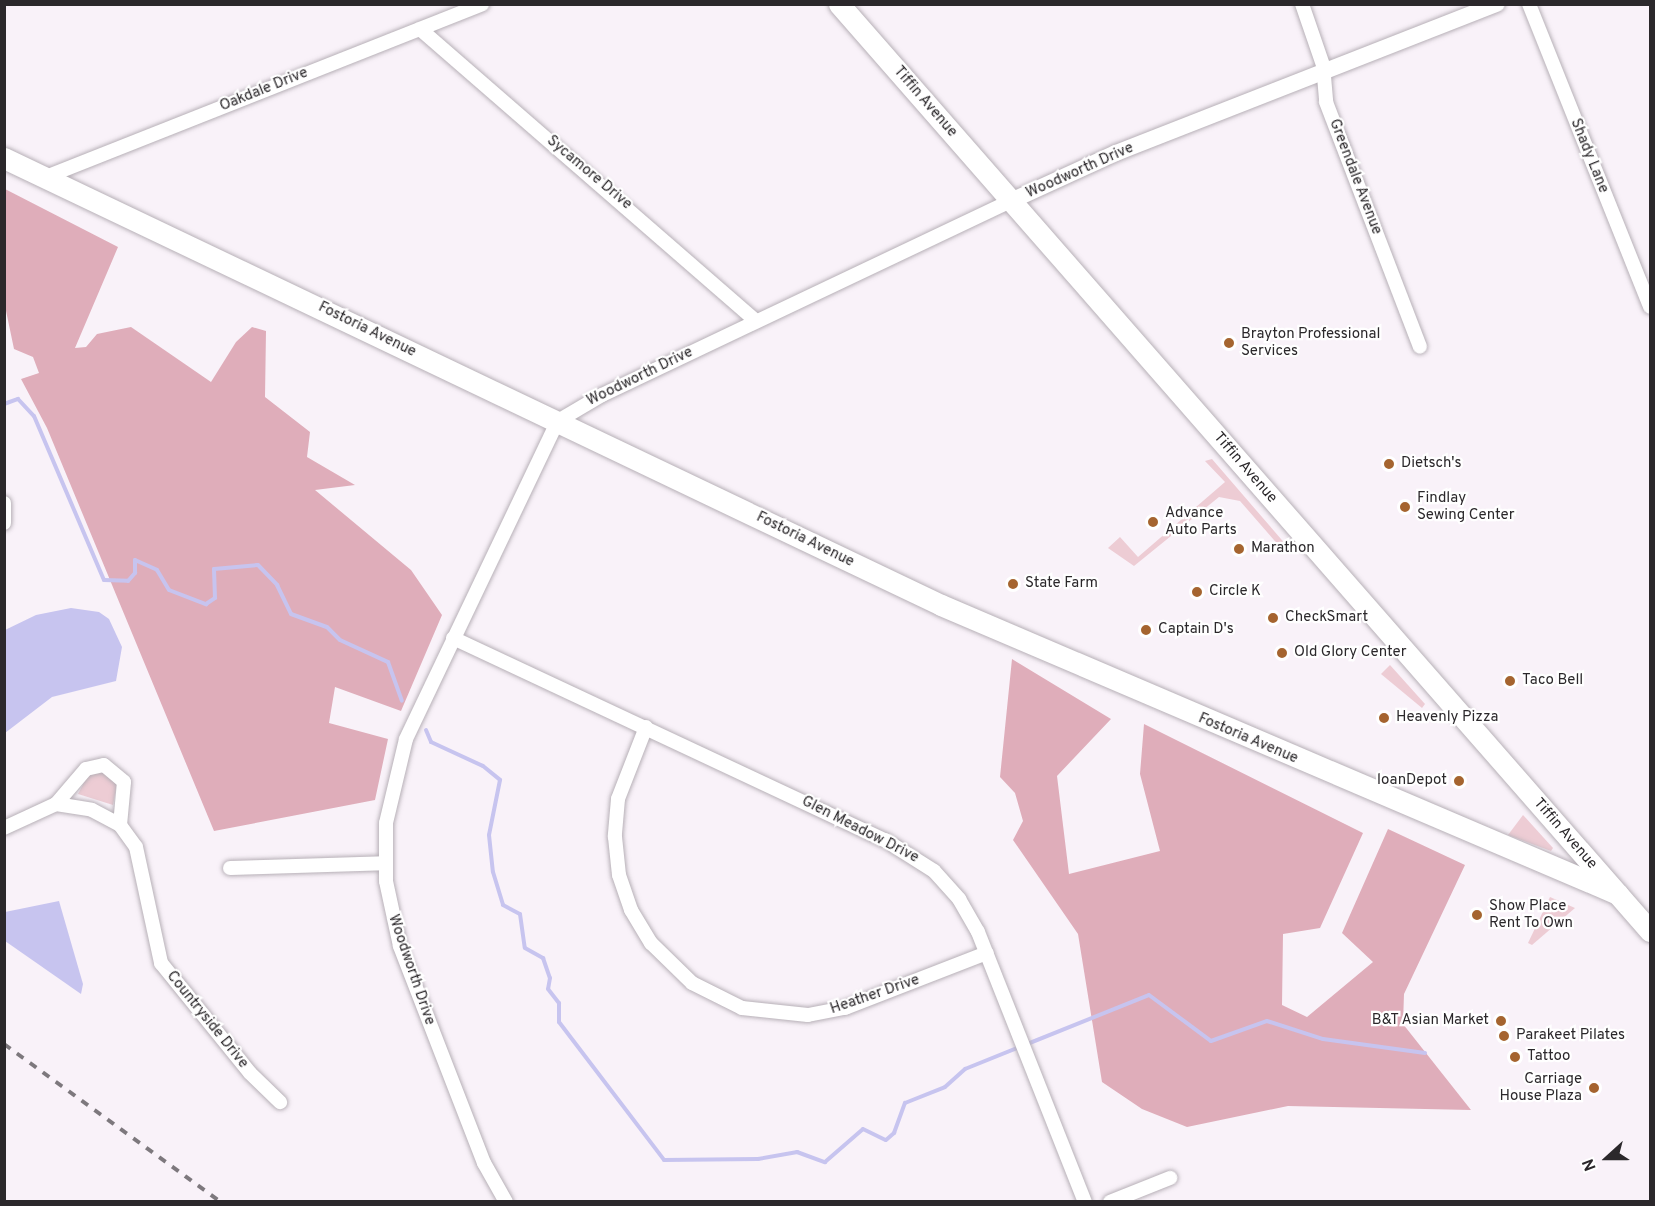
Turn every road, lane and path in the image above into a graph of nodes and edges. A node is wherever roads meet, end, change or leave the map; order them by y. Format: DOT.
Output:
graph roads {
  1 [pos="482,4"];
  2 [pos="839,4"];
  3 [pos="1302,4"];
  4 [pos="1497,4"];
  5 [pos="1529,4"];
  6 [pos="420,29"];
  7 [pos="1322,73"];
  8 [pos="4,158"];
  9 [pos="46,177"];
  10 [pos="1011,201"];
  11 [pos="1650,307"];
  12 [pos="756,321"];
  13 [pos="1420,347"];
  14 [pos="558,421"];
  15 [pos="4,502"];
  16 [pos="4,524"];
  17 [pos="453,638"];
  18 [pos="646,727"];
  19 [pos="56,804"];
  20 [pos="120,825"];
  21 [pos="4,828"];
  22 [pos="385,863"];
  23 [pos="230,868"];
  24 [pos="1618,894"];
  25 [pos="1650,931"];
  26 [pos="987,953"];
  27 [pos="280,1102"];
  28 [pos="1170,1178"];
  29 [pos="506,1202"];
  30 [pos="1085,1202"];
  31 [pos="1110,1202"];
  1 -- 6 [label="street, Oakdale Drive"];
  2 -- 10 [label="main road, Tiffin Avenue"];
  3 -- 7 [label="street, Greendale Avenue"];
  4 -- 7 [label="street, Woodworth Drive"];
  5 -- 11 [label="street, Shady Lane"];
  6 -- 9 [label="street, Oakdale Drive"];
  6 -- 12 [label="street, Sycamore Drive"];
  7 -- 10 [label="street, Woodworth Drive"];
  7 -- 13 [label="street, Greendale Avenue"];
  8 -- 9 [label="main road, Fostoria Avenue"];
  9 -- 14 [label="main road, Fostoria Avenue"];
  10 -- 12 [label="street, Woodworth Drive"];
  10 -- 24 [label="main road, Tiffin Avenue"];
  12 -- 14 [label="street, Woodworth Drive"];
  14 -- 17 [label="street, Woodworth Drive"];
  14 -- 24 [label="main road, Fostoria Avenue"];
  15 -- 16 [label="street"];
  17 -- 18 [label="street, Glen Meadow Drive"];
  17 -- 22 [label="street, Woodworth Drive"];
  18 -- 26 [label="street, Glen Meadow Drive"];
  18 -- 26 [label="street, Heather Drive"];
  19 -- 20 [label="street, Countryside Drive"];
  19 -- 20 [label="street"];
  19 -- 21 [label="street"];
  20 -- 27 [label="street, Countryside Drive"];
  22 -- 23 [label="street"];
  22 -- 29 [label="street, Woodworth Drive"];
  24 -- 25 [label="main road, Tiffin Avenue"];
  26 -- 30 [label="street, Glen Meadow Drive"];
  28 -- 31 [label="street"];
}
